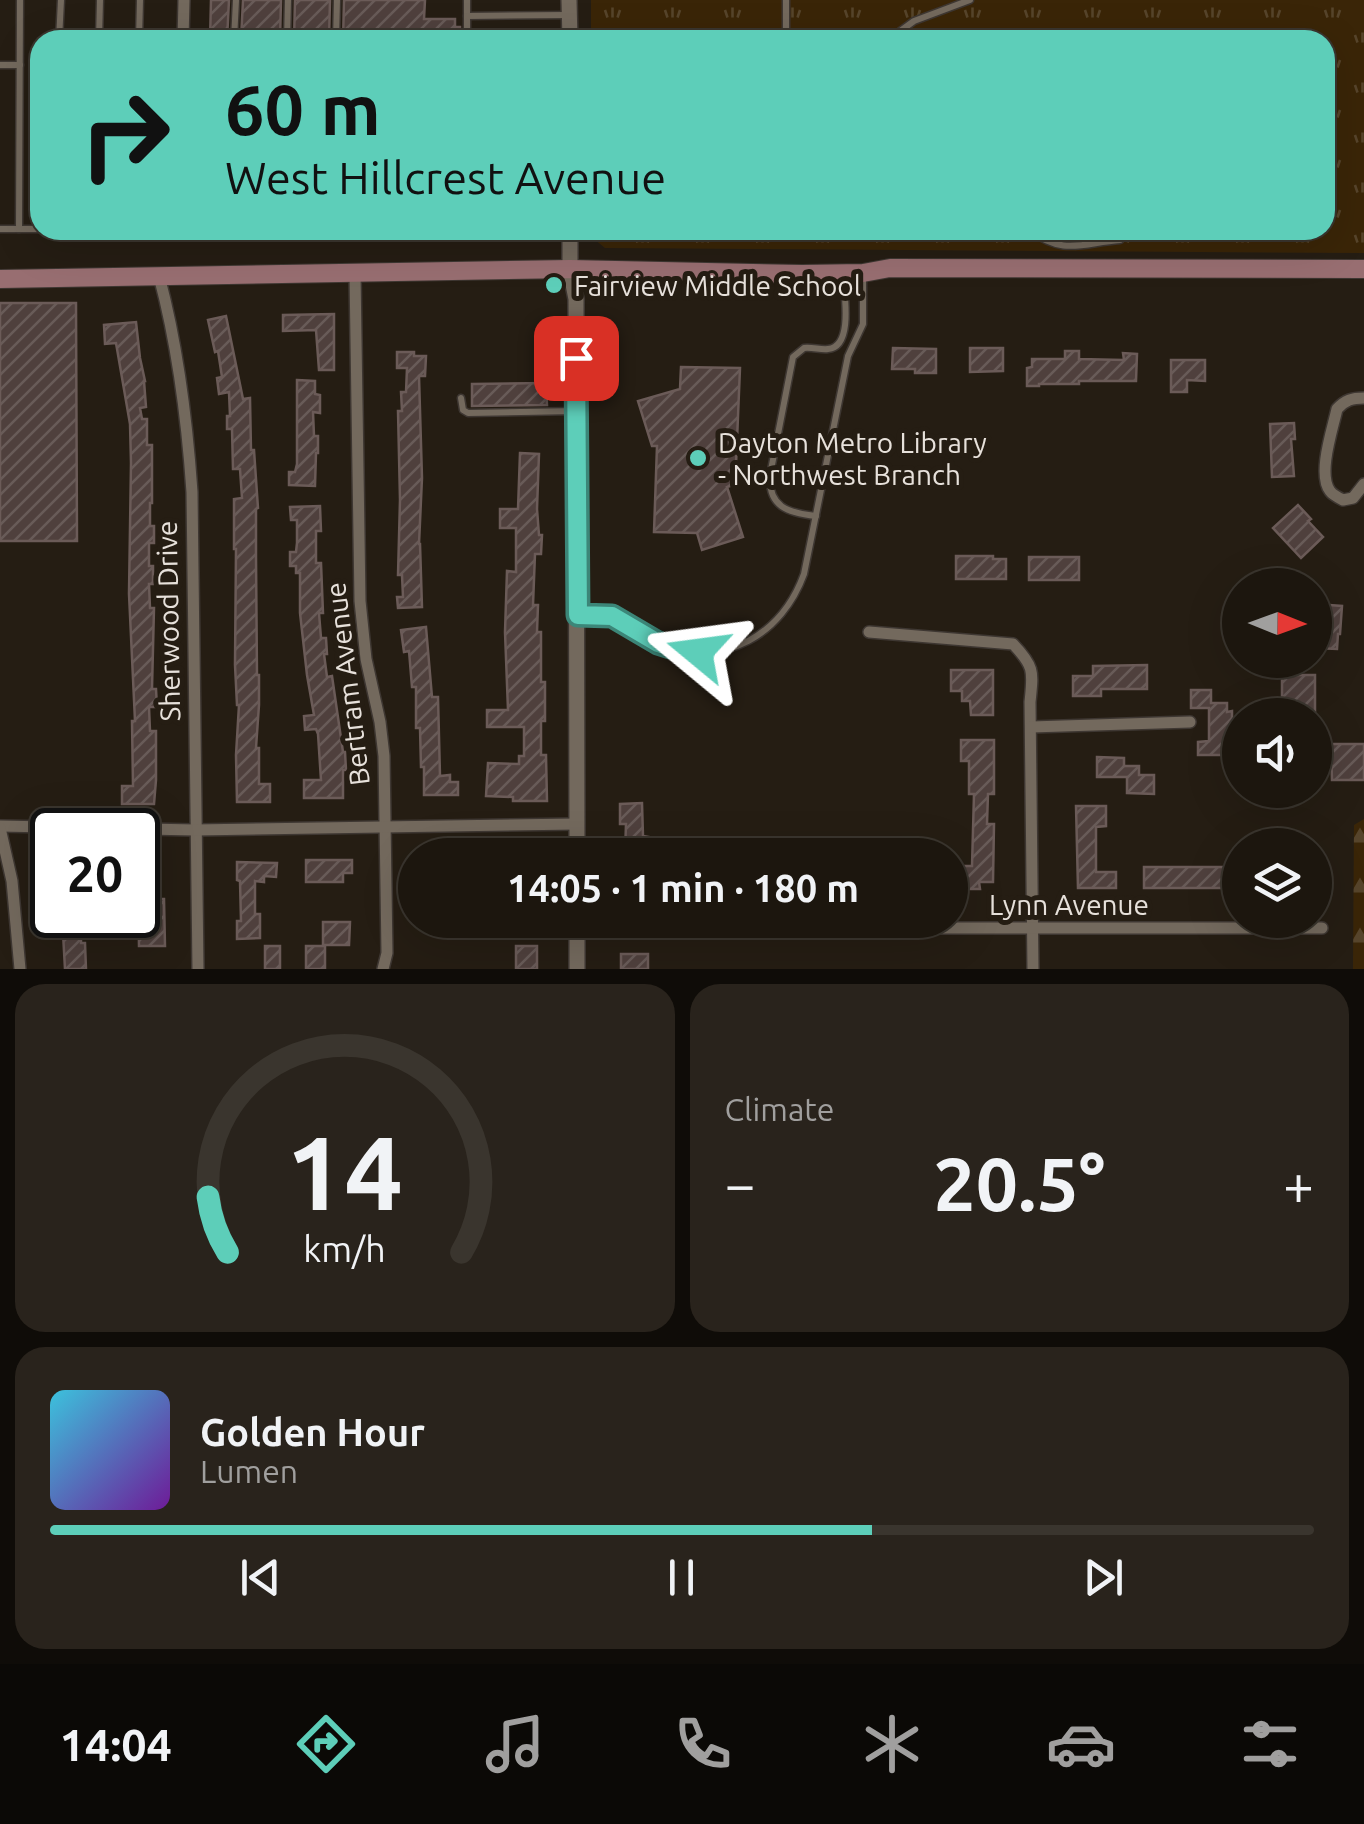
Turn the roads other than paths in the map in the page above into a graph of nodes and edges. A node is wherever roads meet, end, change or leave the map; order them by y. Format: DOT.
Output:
graph roads {
  1 [pos="20,0"];
  2 [pos="59,0"];
  3 [pos="100,0"];
  4 [pos="140,0"];
  5 [pos="184,0"];
  6 [pos="236,0"];
  7 [pos="288,0"];
  8 [pos="337,0"];
  9 [pos="467,0"];
  10 [pos="786,0"];
  11 [pos="970,0"];
  12 [pos="570,8"];
  13 [pos="467,16"];
  14 [pos="59,30"];
  15 [pos="100,30"];
  16 [pos="140,30"];
  17 [pos="183,30"];
  18 [pos="234,30"];
  19 [pos="287,30"];
  20 [pos="336,30"];
  21 [pos="467,30"];
  22 [pos="786,30"];
  23 [pos="902,30"];
  24 [pos="0,65"];
  25 [pos="20,65"];
  26 [pos="0,229"];
  27 [pos="19,229"];
  28 [pos="30,229"];
  29 [pos="570,240"];
  30 [pos="1045,240"];
  31 [pos="1120,240"];
  32 [pos="1364,269"];
  33 [pos="570,270"];
  34 [pos="355,274"];
  35 [pos="853,274"];
  36 [pos="159,276"];
  37 [pos="0,279"];
  38 [pos="841,340"];
  39 [pos="853,345"];
  40 [pos="462,398"];
  41 [pos="1364,398"];
  42 [pos="576,412"];
  43 [pos="1364,484"];
  44 [pos="816,516"];
  45 [pos="578,615"];
  46 [pos="869,632"];
  47 [pos="1190,722"];
  48 [pos="1031,727"];
  49 [pos="577,824"];
  50 [pos="0,827"];
  51 [pos="386,828"];
  52 [pos="195,830"];
  53 [pos="577,838"];
  54 [pos="968,928"];
  55 [pos="1222,928"];
  56 [pos="1033,929"];
  57 [pos="577,938"];
  58 [pos="20,969"];
  59 [pos="198,969"];
  60 [pos="383,969"];
  61 [pos="577,969"];
  62 [pos="1033,969"];
  1 -- 25 [label="lane"];
  2 -- 14 [label="lane"];
  3 -- 15 [label="lane"];
  4 -- 16 [label="lane"];
  5 -- 17 [label="street"];
  6 -- 18 [label="lane"];
  7 -- 19 [label="lane"];
  8 -- 20 [label="lane"];
  9 -- 13 [label="lane"];
  10 -- 22 [label="lane"];
  11 -- 23 [label="lane"];
  12 -- 13 [label="lane"];
  13 -- 21 [label="lane"];
  24 -- 25 [label="lane"];
  25 -- 27 [label="lane"];
  26 -- 27 [label="lane"];
  27 -- 28 [label="lane"];
  29 -- 33 [label="street"];
  30 -- 31 [label="lane"];
  32 -- 35 [label="main road"];
  33 -- 34 [label="main road"];
  33 -- 35 [label="main road"];
  33 -- 42 [label="street"];
  34 -- 36 [label="main road"];
  34 -- 51 [label="street, Bertram Avenue"];
  35 -- 38 [label="lane"];
  35 -- 39 [label="lane"];
  36 -- 37 [label="main road"];
  36 -- 52 [label="street, Sherwood Drive"];
  38 -- 39 [label="lane"];
  38 -- 44 [label="lane"];
  39 -- 44 [label="lane"];
  40 -- 42 [label="lane"];
  41 -- 43 [label="street"];
  42 -- 45 [label="street"];
  44 -- 45 [label="lane"];
  45 -- 49 [label="street"];
  46 -- 48 [label="street"];
  47 -- 48 [label="street"];
  48 -- 56 [label="street"];
  49 -- 51 [label="street"];
  49 -- 53 [label="street"];
  50 -- 52 [label="street"];
  50 -- 58 [label="street"];
  51 -- 52 [label="street"];
  51 -- 60 [label="street, Bertram Avenue"];
  52 -- 59 [label="street, Sherwood Drive"];
  54 -- 56 [label="street, Lynn Avenue"];
  55 -- 56 [label="street, Lynn Avenue"];
  56 -- 62 [label="street"];
  57 -- 61 [label="street"];
}
